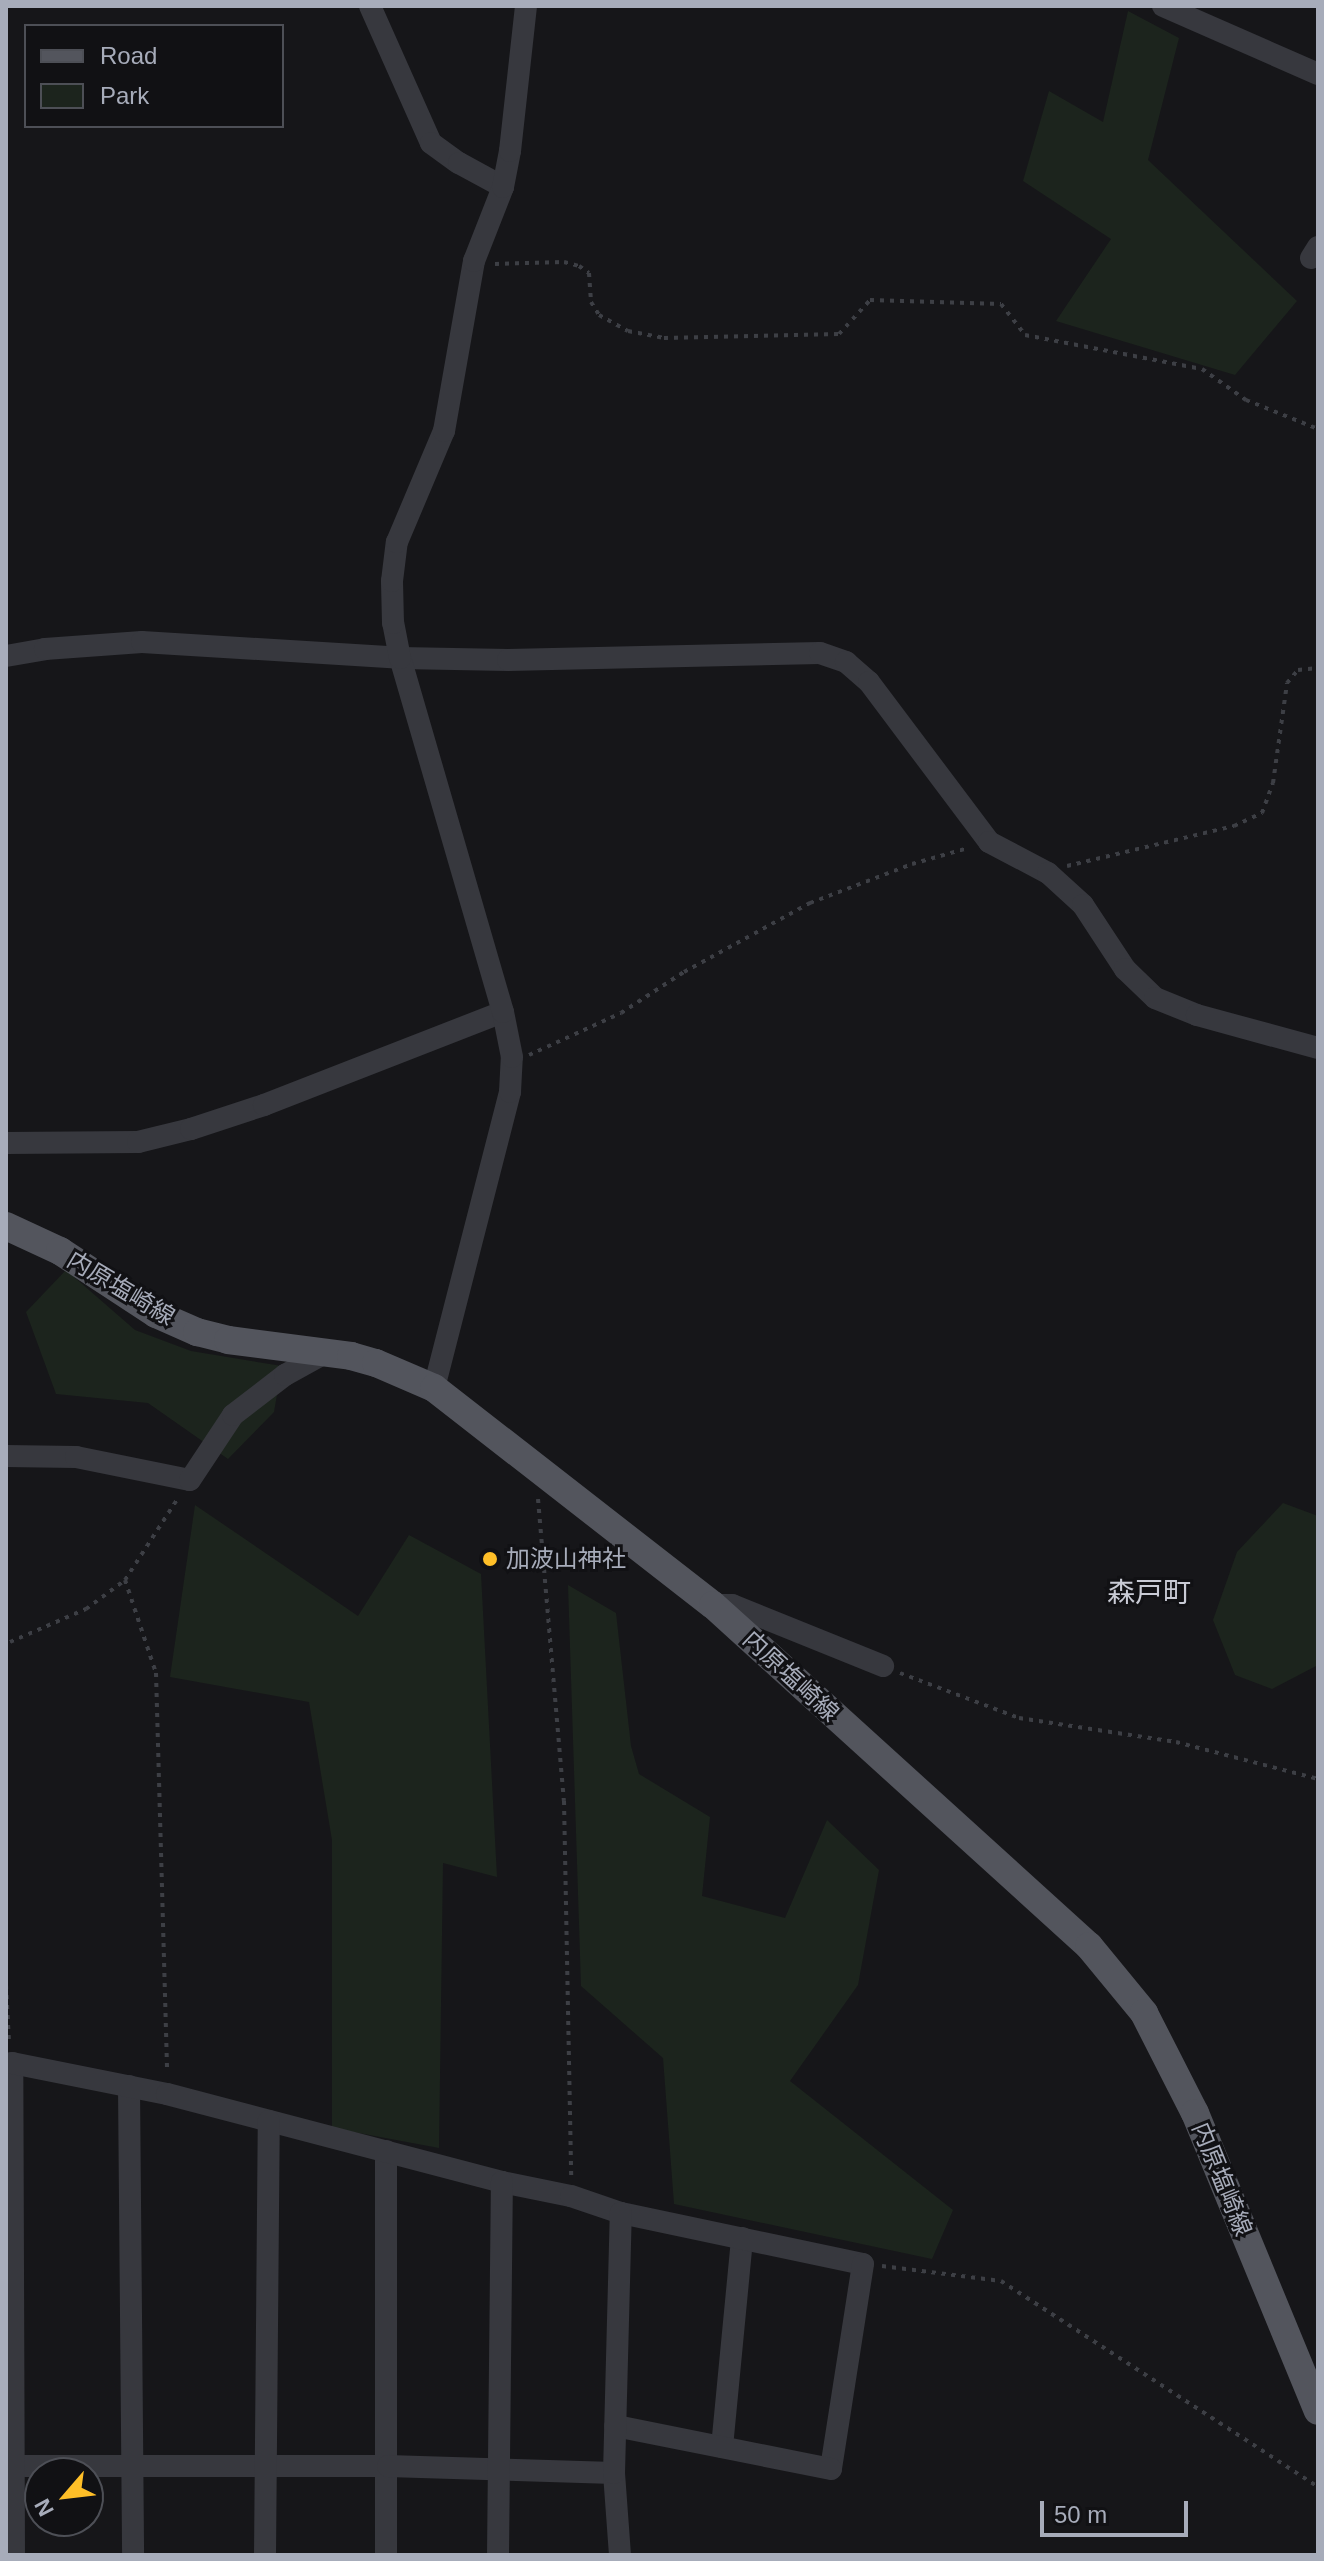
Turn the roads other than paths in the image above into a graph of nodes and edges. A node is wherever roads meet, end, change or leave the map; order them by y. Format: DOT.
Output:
graph roads {
  1 [pos="370,6"];
  2 [pos="526,6"];
  3 [pos="1163,6"];
  4 [pos="1318,74"];
  5 [pos="503,187"];
  6 [pos="6,656"];
  7 [pos="400,658"];
  8 [pos="503,1012"];
  9 [pos="1318,1048"];
  10 [pos="6,1143"];
  11 [pos="6,1226"];
  12 [pos="327,1352"];
  13 [pos="434,1388"];
  14 [pos="6,1456"];
  15 [pos="713,1605"];
  16 [pos="883,1666"];
  17 [pos="129,2086"];
  18 [pos="10,2087"];
  19 [pos="269,2121"];
  20 [pos="386,2151"];
  21 [pos="502,2182"];
  22 [pos="621,2213"];
  23 [pos="742,2238"];
  24 [pos="1318,2411"];
  25 [pos="615,2426"];
  26 [pos="722,2447"];
  27 [pos="10,2466"];
  28 [pos="134,2466"];
  29 [pos="266,2466"];
  30 [pos="388,2466"];
  31 [pos="498,2470"];
  32 [pos="614,2473"];
  33 [pos="14,2555"];
  34 [pos="133,2555"];
  35 [pos="265,2555"];
  36 [pos="386,2555"];
  37 [pos="498,2555"];
  38 [pos="620,2555"];
  1 -- 5 [label="street"];
  2 -- 5 [label="street"];
  3 -- 4 [label="street"];
  5 -- 7 [label="street"];
  6 -- 7 [label="street"];
  7 -- 8 [label="street"];
  7 -- 9 [label="street"];
  8 -- 10 [label="street"];
  8 -- 13 [label="street"];
  11 -- 12 [label="main road, 内原塩崎線"];
  12 -- 13 [label="main road, 内原塩崎線"];
  12 -- 14 [label="street"];
  13 -- 15 [label="main road, 内原塩崎線"];
  15 -- 16 [label="street"];
  15 -- 24 [label="main road, 内原塩崎線"];
  17 -- 18 [label="street"];
  17 -- 19 [label="street"];
  17 -- 28 [label="street"];
  18 -- 27 [label="street"];
  19 -- 20 [label="street"];
  19 -- 29 [label="street"];
  20 -- 21 [label="street"];
  20 -- 30 [label="street"];
  21 -- 22 [label="street"];
  21 -- 31 [label="street"];
  22 -- 23 [label="street"];
  22 -- 25 [label="street"];
  23 -- 26 [label="street"];
  23 -- 26 [label="street"];
  25 -- 26 [label="street"];
  25 -- 32 [label="street"];
  27 -- 28 [label="street"];
  27 -- 33 [label="street"];
  28 -- 29 [label="street"];
  28 -- 34 [label="street"];
  29 -- 30 [label="street"];
  29 -- 35 [label="street"];
  30 -- 31 [label="street"];
  30 -- 36 [label="street"];
  31 -- 32 [label="street"];
  31 -- 37 [label="street"];
  32 -- 38 [label="street"];
}
